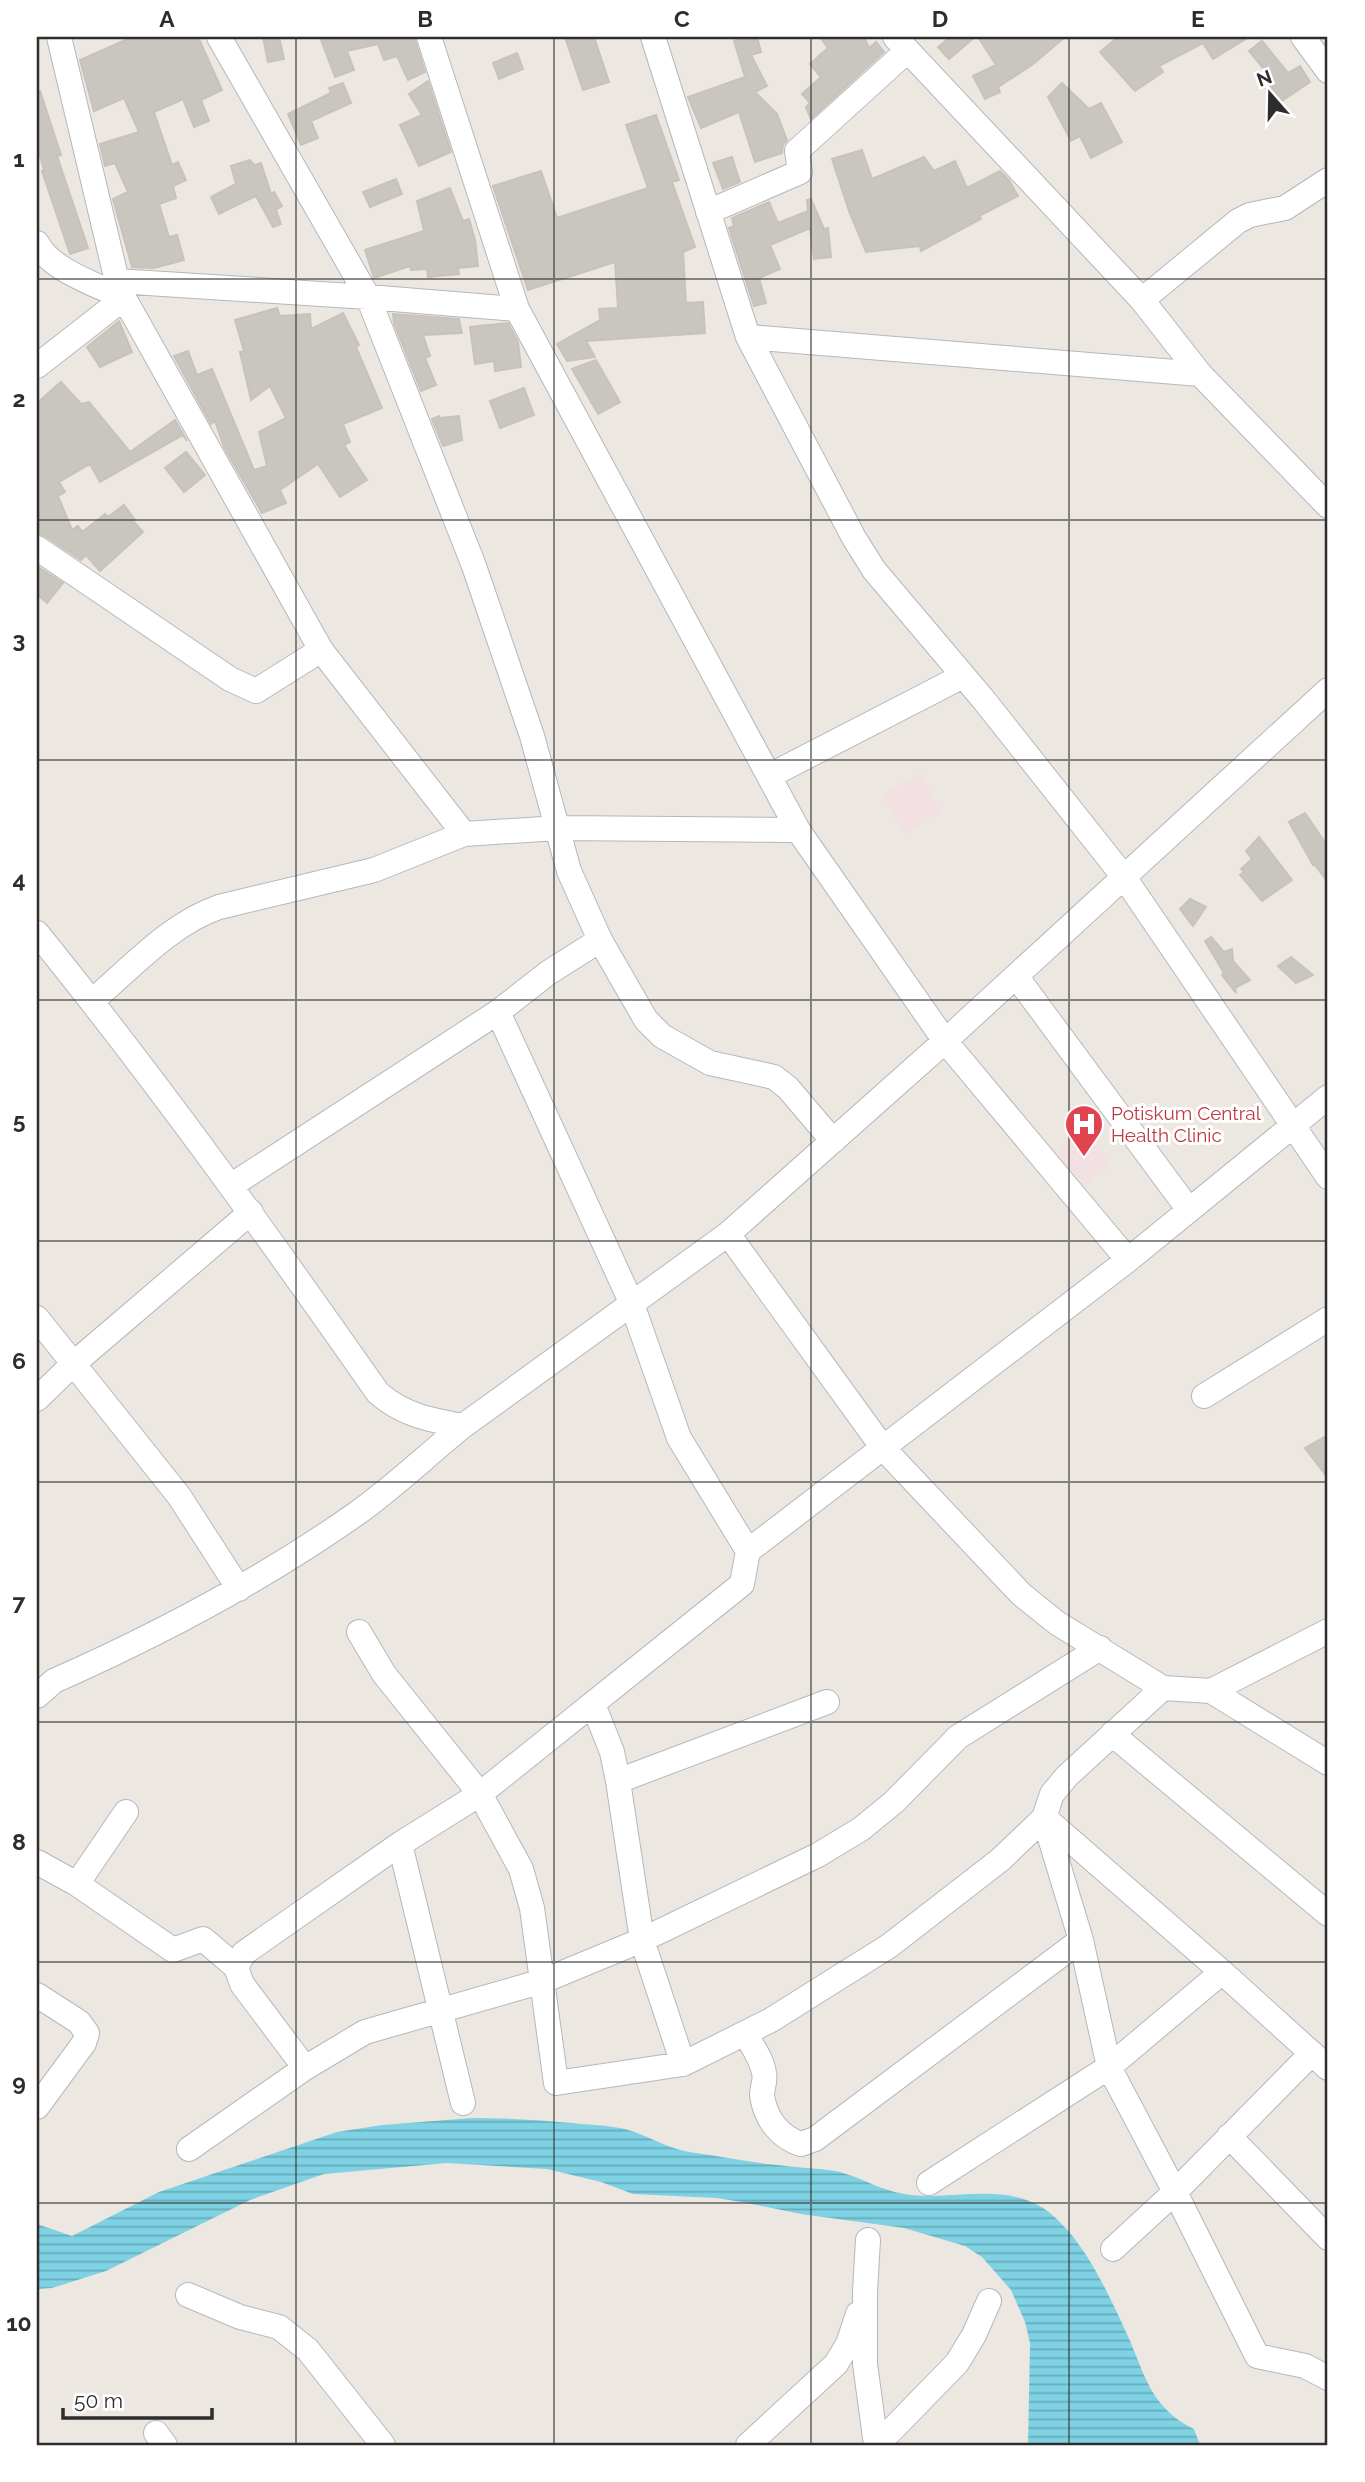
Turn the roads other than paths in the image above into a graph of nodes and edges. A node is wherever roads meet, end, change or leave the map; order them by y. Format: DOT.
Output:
graph roads {
  1 [pos="59,37"];
  2 [pos="219,37"];
  3 [pos="429,37"];
  4 [pos="653,37"];
  5 [pos="1303,37"];
  6 [pos="901,44"];
  7 [pos="1328,71"];
  8 [pos="1328,180"];
  9 [pos="708,212"];
  10 [pos="37,243"];
  11 [pos="121,289"];
  12 [pos="368,297"];
  13 [pos="1142,300"];
  14 [pos="517,309"];
  15 [pos="748,337"];
  16 [pos="37,366"];
  17 [pos="1200,374"];
  18 [pos="1328,506"];
  19 [pos="37,548"];
  20 [pos="321,650"];
  21 [pos="963,676"];
  22 [pos="1328,690"];
  23 [pos="769,776"];
  24 [pos="558,828"];
  25 [pos="798,830"];
  26 [pos="464,834"];
  27 [pos="1124,877"];
  28 [pos="37,933"];
  29 [pos="600,940"];
  30 [pos="1016,976"];
  31 [pos="92,1001"];
  32 [pos="498,1012"];
  33 [pos="944,1041"];
  34 [pos="1328,1097"];
  35 [pos="1293,1125"];
  36 [pos="833,1141"];
  37 [pos="1328,1177"];
  38 [pos="232,1185"];
  39 [pos="1189,1210"];
  40 [pos="251,1212"];
  41 [pos="729,1234"];
  42 [pos="1128,1261"];
  43 [pos="632,1304"];
  44 [pos="37,1318"];
  45 [pos="1328,1319"];
  46 [pos="72,1365"];
  47 [pos="1204,1396"];
  48 [pos="37,1399"];
  49 [pos="463,1426"];
  50 [pos="883,1448"];
  51 [pos="748,1551"];
  52 [pos="239,1589"];
  53 [pos="1328,1631"];
  54 [pos="359,1632"];
  55 [pos="1100,1648"];
  56 [pos="1163,1688"];
  57 [pos="1211,1691"];
  58 [pos="37,1696"];
  59 [pos="827,1702"];
  60 [pos="593,1704"];
  61 [pos="1112,1734"];
  62 [pos="1328,1763"];
  63 [pos="618,1781"];
  64 [pos="480,1794"];
  65 [pos="126,1812"];
  66 [pos="1044,1818"];
  67 [pos="400,1844"];
  68 [pos="37,1861"];
  69 [pos="77,1884"];
  70 [pos="1328,1914"];
  71 [pos="642,1940"];
  72 [pos="1082,1940"];
  73 [pos="236,1967"];
  74 [pos="1222,1972"];
  75 [pos="543,1981"];
  76 [pos="37,1995"];
  77 [pos="440,2010"];
  78 [pos="745,2033"];
  79 [pos="1320,2060"];
  80 [pos="683,2064"];
  81 [pos="1109,2067"];
  82 [pos="305,2068"];
  83 [pos="463,2103"];
  84 [pos="37,2107"];
  85 [pos="1230,2136"];
  86 [pos="189,2149"];
  87 [pos="929,2183"];
  88 [pos="1175,2192"];
  89 [pos="1328,2238"];
  90 [pos="868,2239"];
  91 [pos="1113,2249"];
  92 [pos="865,2291"];
  93 [pos="188,2294"];
  94 [pos="989,2301"];
  95 [pos="1328,2378"];
  96 [pos="383,2445"];
  97 [pos="748,2445"];
  98 [pos="877,2445"];
  1 -- 11 [label="street"];
  2 -- 12 [label="street"];
  3 -- 14 [label="street"];
  4 -- 9 [label="street"];
  5 -- 7 [label="street"];
  6 -- 9 [label="street"];
  6 -- 13 [label="street"];
  8 -- 13 [label="street"];
  9 -- 15 [label="street"];
  10 -- 11 [label="street"];
  11 -- 12 [label="street"];
  11 -- 16 [label="street"];
  11 -- 20 [label="street"];
  12 -- 14 [label="street"];
  12 -- 24 [label="street"];
  13 -- 17 [label="street"];
  14 -- 23 [label="street"];
  15 -- 17 [label="street"];
  15 -- 21 [label="street"];
  17 -- 18 [label="street"];
  19 -- 20 [label="street"];
  20 -- 26 [label="street"];
  21 -- 23 [label="street"];
  21 -- 27 [label="street"];
  22 -- 27 [label="street"];
  23 -- 25 [label="street"];
  24 -- 25 [label="street"];
  24 -- 26 [label="street"];
  24 -- 29 [label="street"];
  25 -- 33 [label="street"];
  26 -- 31 [label="street"];
  27 -- 30 [label="street"];
  27 -- 35 [label="street"];
  28 -- 31 [label="street"];
  29 -- 32 [label="street"];
  29 -- 36 [label="street"];
  30 -- 33 [label="street"];
  30 -- 39 [label="street"];
  31 -- 38 [label="street"];
  32 -- 38 [label="street"];
  32 -- 43 [label="street"];
  33 -- 36 [label="street"];
  33 -- 42 [label="street"];
  34 -- 35 [label="street"];
  35 -- 37 [label="street"];
  35 -- 39 [label="street"];
  36 -- 41 [label="street"];
  38 -- 40 [label="street"];
  39 -- 42 [label="street"];
  40 -- 46 [label="street"];
  40 -- 49 [label="street"];
  41 -- 43 [label="street"];
  41 -- 50 [label="street"];
  42 -- 50 [label="street"];
  43 -- 49 [label="street"];
  43 -- 51 [label="street"];
  44 -- 46 [label="street"];
  45 -- 47 [label="street"];
  46 -- 48 [label="street"];
  46 -- 52 [label="street"];
  49 -- 52 [label="street"];
  50 -- 51 [label="street"];
  50 -- 55 [label="street"];
  51 -- 60 [label="street"];
  52 -- 58 [label="street"];
  53 -- 57 [label="street"];
  54 -- 64 [label="street"];
  55 -- 56 [label="street"];
  55 -- 71 [label="street"];
  56 -- 57 [label="street"];
  56 -- 61 [label="street"];
  57 -- 62 [label="street"];
  59 -- 63 [label="street"];
  60 -- 63 [label="street"];
  60 -- 64 [label="street"];
  61 -- 66 [label="street"];
  61 -- 70 [label="street"];
  63 -- 71 [label="street"];
  64 -- 67 [label="street"];
  64 -- 75 [label="street"];
  65 -- 69 [label="street"];
  66 -- 72 [label="street"];
  66 -- 74 [label="street"];
  66 -- 78 [label="street"];
  67 -- 73 [label="street"];
  67 -- 77 [label="street"];
  68 -- 69 [label="street"];
  69 -- 73 [label="street"];
  71 -- 75 [label="street"];
  71 -- 80 [label="street"];
  72 -- 78 [label="street"];
  72 -- 81 [label="street"];
  73 -- 82 [label="street"];
  74 -- 79 [label="street"];
  74 -- 81 [label="street"];
  75 -- 77 [label="street"];
  75 -- 80 [label="street"];
  76 -- 84 [label="street"];
  77 -- 82 [label="street"];
  77 -- 83 [label="street"];
  78 -- 80 [label="street"];
  79 -- 85 [label="street"];
  81 -- 87 [label="street"];
  81 -- 88 [label="street"];
  82 -- 86 [label="street"];
  85 -- 88 [label="street"];
  85 -- 89 [label="street"];
  88 -- 91 [label="street"];
  88 -- 95 [label="street"];
  90 -- 92 [label="street"];
  92 -- 97 [label="street"];
  92 -- 98 [label="street"];
  93 -- 96 [label="street"];
  94 -- 98 [label="street"];
}
